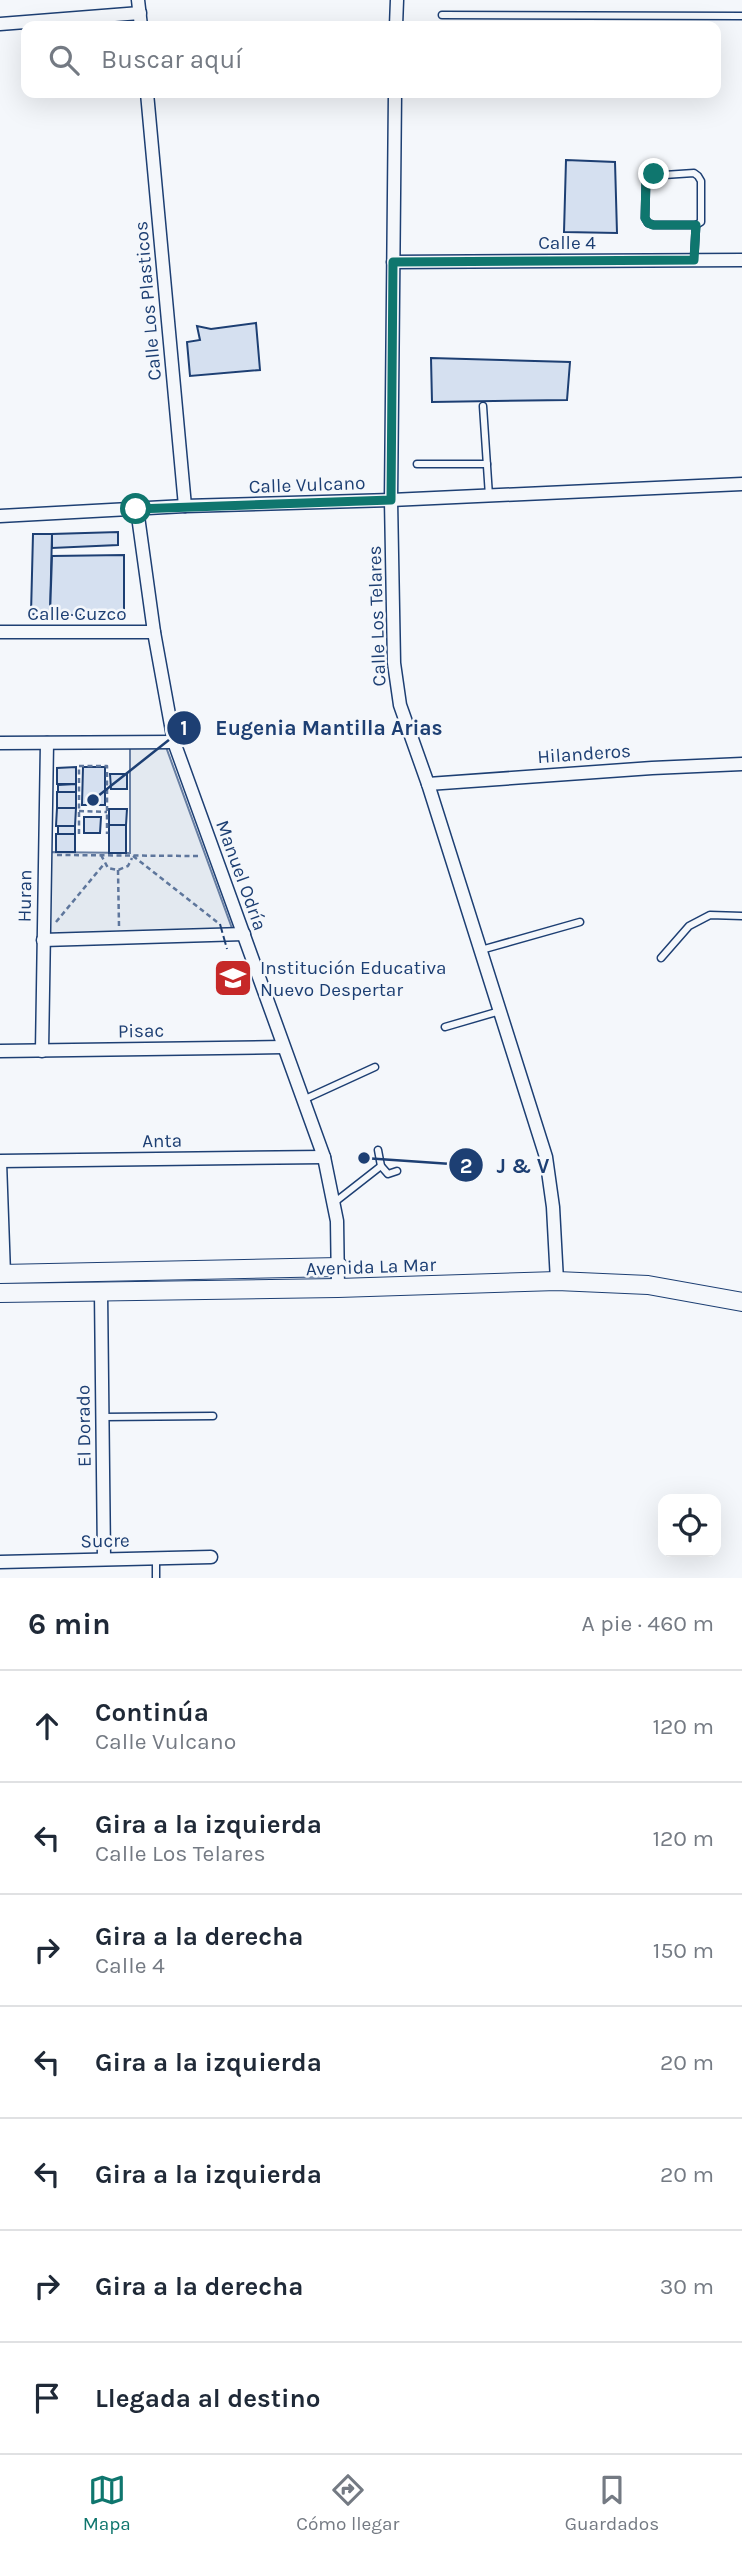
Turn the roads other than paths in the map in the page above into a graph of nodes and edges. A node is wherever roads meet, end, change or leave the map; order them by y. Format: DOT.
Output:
graph roads {
  1 [pos="397,0"];
  2 [pos="139,13"];
  3 [pos="442,15"];
  4 [pos="742,16"];
  5 [pos="38,21"];
  6 [pos="397,21"];
  7 [pos="21,22"];
  8 [pos="0,24"];
  9 [pos="147,98"];
  10 [pos="396,98"];
  11 [pos="696,225"];
  12 [pos="694,260"];
  13 [pos="742,260"];
  14 [pos="393,262"];
  15 [pos="483,406"];
  16 [pos="417,464"];
  17 [pos="487,464"];
  18 [pos="742,484"];
  19 [pos="489,496"];
  20 [pos="391,500"];
  21 [pos="185,506"];
  22 [pos="136,509"];
  23 [pos="0,516"];
  24 [pos="0,632"];
  25 [pos="154,632"];
  26 [pos="174,742"];
  27 [pos="0,743"];
  28 [pos="47,743"];
  29 [pos="742,764"];
  30 [pos="428,784"];
  31 [pos="742,916"];
  32 [pos="580,922"];
  33 [pos="244,934"];
  34 [pos="43,940"];
  35 [pos="481,950"];
  36 [pos="661,958"];
  37 [pos="500,1011"];
  38 [pos="445,1027"];
  39 [pos="283,1048"];
  40 [pos="0,1051"];
  41 [pos="42,1051"];
  42 [pos="375,1067"];
  43 [pos="303,1100"];
  44 [pos="378,1150"];
  45 [pos="324,1157"];
  46 [pos="0,1162"];
  47 [pos="381,1166"];
  48 [pos="397,1171"];
  49 [pos="335,1202"];
  50 [pos="339,1268"];
  51 [pos="2,1274"];
  52 [pos="557,1282"];
  53 [pos="338,1288"];
  54 [pos="101,1292"];
  55 [pos="0,1293"];
  56 [pos="742,1302"];
  57 [pos="213,1416"];
  58 [pos="103,1417"];
  59 [pos="211,1557"];
  60 [pos="156,1558"];
  61 [pos="104,1559"];
  62 [pos="0,1562"];
  63 [pos="156,1578"];
  1 -- 6 [label="street"];
  2 -- 5 [label="street"];
  3 -- 4 [label="lane"];
  7 -- 8 [label="street"];
  9 -- 21 [label="street, Calle Los Plasticos"];
  10 -- 14 [label="street, Calle Los Telares"];
  11 -- 11 [label="lane"];
  11 -- 12 [label="lane"];
  12 -- 13 [label="street, Calle 4"];
  12 -- 14 [label="street, Calle 4"];
  14 -- 20 [label="street, Calle Los Telares"];
  15 -- 17 [label="lane"];
  16 -- 17 [label="lane"];
  17 -- 19 [label="lane"];
  18 -- 19 [label="street, Calle Vulcano"];
  19 -- 20 [label="street, Calle Vulcano"];
  20 -- 21 [label="street, Calle Vulcano"];
  20 -- 30 [label="street, Calle Los Telares"];
  21 -- 22 [label="street, Calle Vulcano"];
  22 -- 23 [label="street, Calle Vulcano"];
  22 -- 25 [label="street, Manuel Odría"];
  24 -- 25 [label="street, Calle Cuzco"];
  25 -- 26 [label="street, Manuel Odría"];
  26 -- 28 [label="street"];
  26 -- 33 [label="street, Manuel Odría"];
  27 -- 28 [label="street"];
  28 -- 34 [label="street, Huran"];
  29 -- 30 [label="street, Hilanderos"];
  30 -- 35 [label="street, Calle Los Telares"];
  31 -- 36 [label="lane"];
  32 -- 35 [label="lane"];
  33 -- 34 [label="street"];
  33 -- 39 [label="street, Manuel Odría"];
  34 -- 41 [label="street, Huran"];
  35 -- 37 [label="street, Calle Los Telares"];
  37 -- 38 [label="lane"];
  37 -- 52 [label="street, Calle Los Telares"];
  39 -- 41 [label="street, Pisac"];
  39 -- 43 [label="street, Manuel Odría"];
  40 -- 41 [label="street, Pisac"];
  42 -- 43 [label="lane"];
  43 -- 45 [label="street, Manuel Odría"];
  44 -- 47 [label="lane"];
  45 -- 46 [label="street, Anta"];
  45 -- 49 [label="street, Manuel Odría"];
  46 -- 51 [label="street"];
  47 -- 48 [label="lane"];
  47 -- 49 [label="lane"];
  49 -- 50 [label="street, Manuel Odría"];
  50 -- 51 [label="street, Avenida La Mar"];
  50 -- 53 [label="street, Manuel Odría"];
  52 -- 53 [label="street, Avenida La Mar"];
  52 -- 56 [label="street, Avenida La Mar"];
  53 -- 54 [label="street, Avenida La Mar"];
  54 -- 55 [label="street, Avenida La Mar"];
  54 -- 58 [label="street, El Dorado"];
  57 -- 58 [label="lane"];
  58 -- 61 [label="street, El Dorado"];
  59 -- 60 [label="street, Sucre"];
  60 -- 61 [label="street, Sucre"];
  60 -- 63 [label="lane"];
  61 -- 62 [label="street, Sucre"];
}
